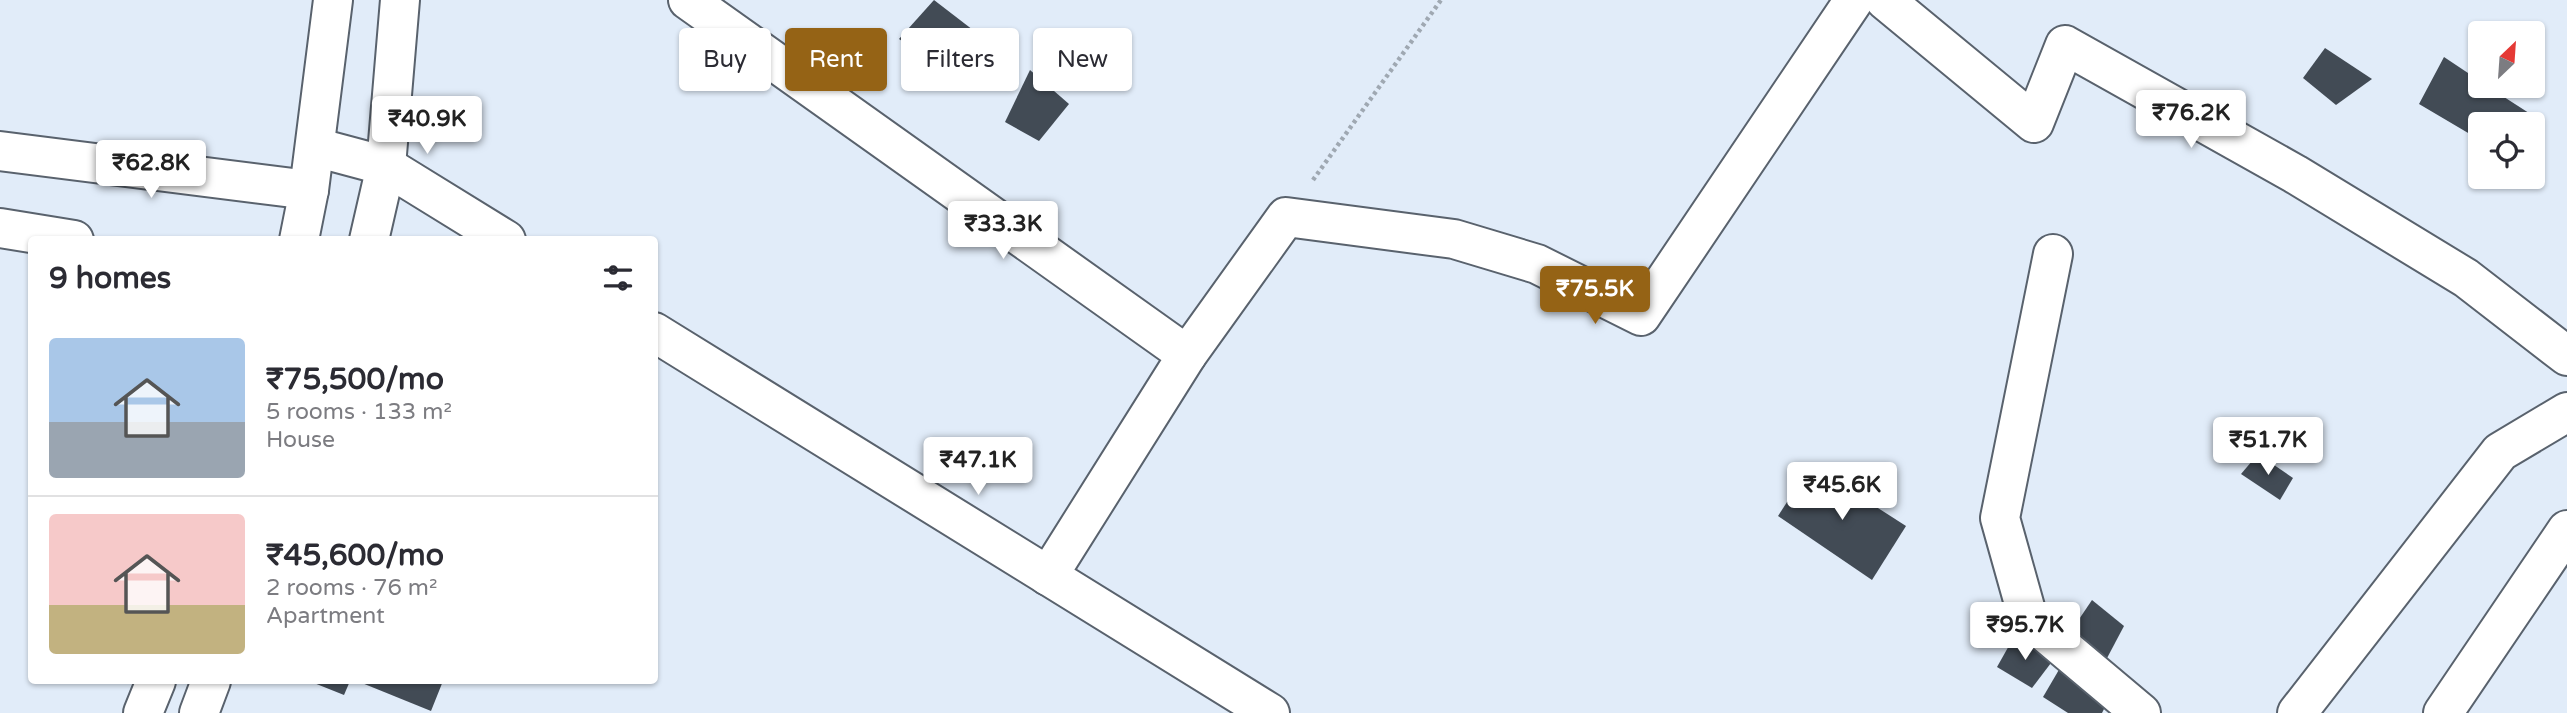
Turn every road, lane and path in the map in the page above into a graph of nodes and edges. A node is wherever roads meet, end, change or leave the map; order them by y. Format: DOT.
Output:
graph roads {
  1 [pos="333,0"];
  2 [pos="400,0"];
  3 [pos="688,0"];
  4 [pos="1441,0"];
  5 [pos="1854,0"];
  6 [pos="1885,0"];
  7 [pos="315,147"];
  8 [pos="0,152"];
  9 [pos="386,166"];
  10 [pos="309,190"];
  11 [pos="1286,217"];
  12 [pos="0,228"];
  13 [pos="49,236"];
  14 [pos="300,236"];
  15 [pos="370,236"];
  16 [pos="500,236"];
  17 [pos="2053,254"];
  18 [pos="658,334"];
  19 [pos="1187,355"];
  20 [pos="2567,356"];
  21 [pos="2567,412"];
  22 [pos="2567,530"];
  23 [pos="1048,576"];
  24 [pos="155,684"];
  25 [pos="210,684"];
  26 [pos="144,713"];
  27 [pos="199,713"];
  28 [pos="1270,713"];
  29 [pos="2141,713"];
  30 [pos="2297,713"];
  31 [pos="2443,713"];
  1 -- 7 [label="main road"];
  2 -- 9 [label="main road"];
  3 -- 19 [label="main road"];
  4 -- 11 [label="path"];
  5 -- 11 [label="main road"];
  6 -- 20 [label="main road"];
  7 -- 9 [label="main road"];
  7 -- 10 [label="main road"];
  8 -- 10 [label="main road"];
  9 -- 15 [label="main road"];
  9 -- 16 [label="main road"];
  10 -- 14 [label="main road"];
  11 -- 19 [label="main road"];
  12 -- 13 [label="main road"];
  17 -- 29 [label="main road"];
  18 -- 23 [label="main road"];
  19 -- 23 [label="main road"];
  21 -- 30 [label="main road"];
  22 -- 31 [label="main road"];
  23 -- 28 [label="main road"];
  24 -- 26 [label="main road"];
  25 -- 27 [label="main road"];
}
